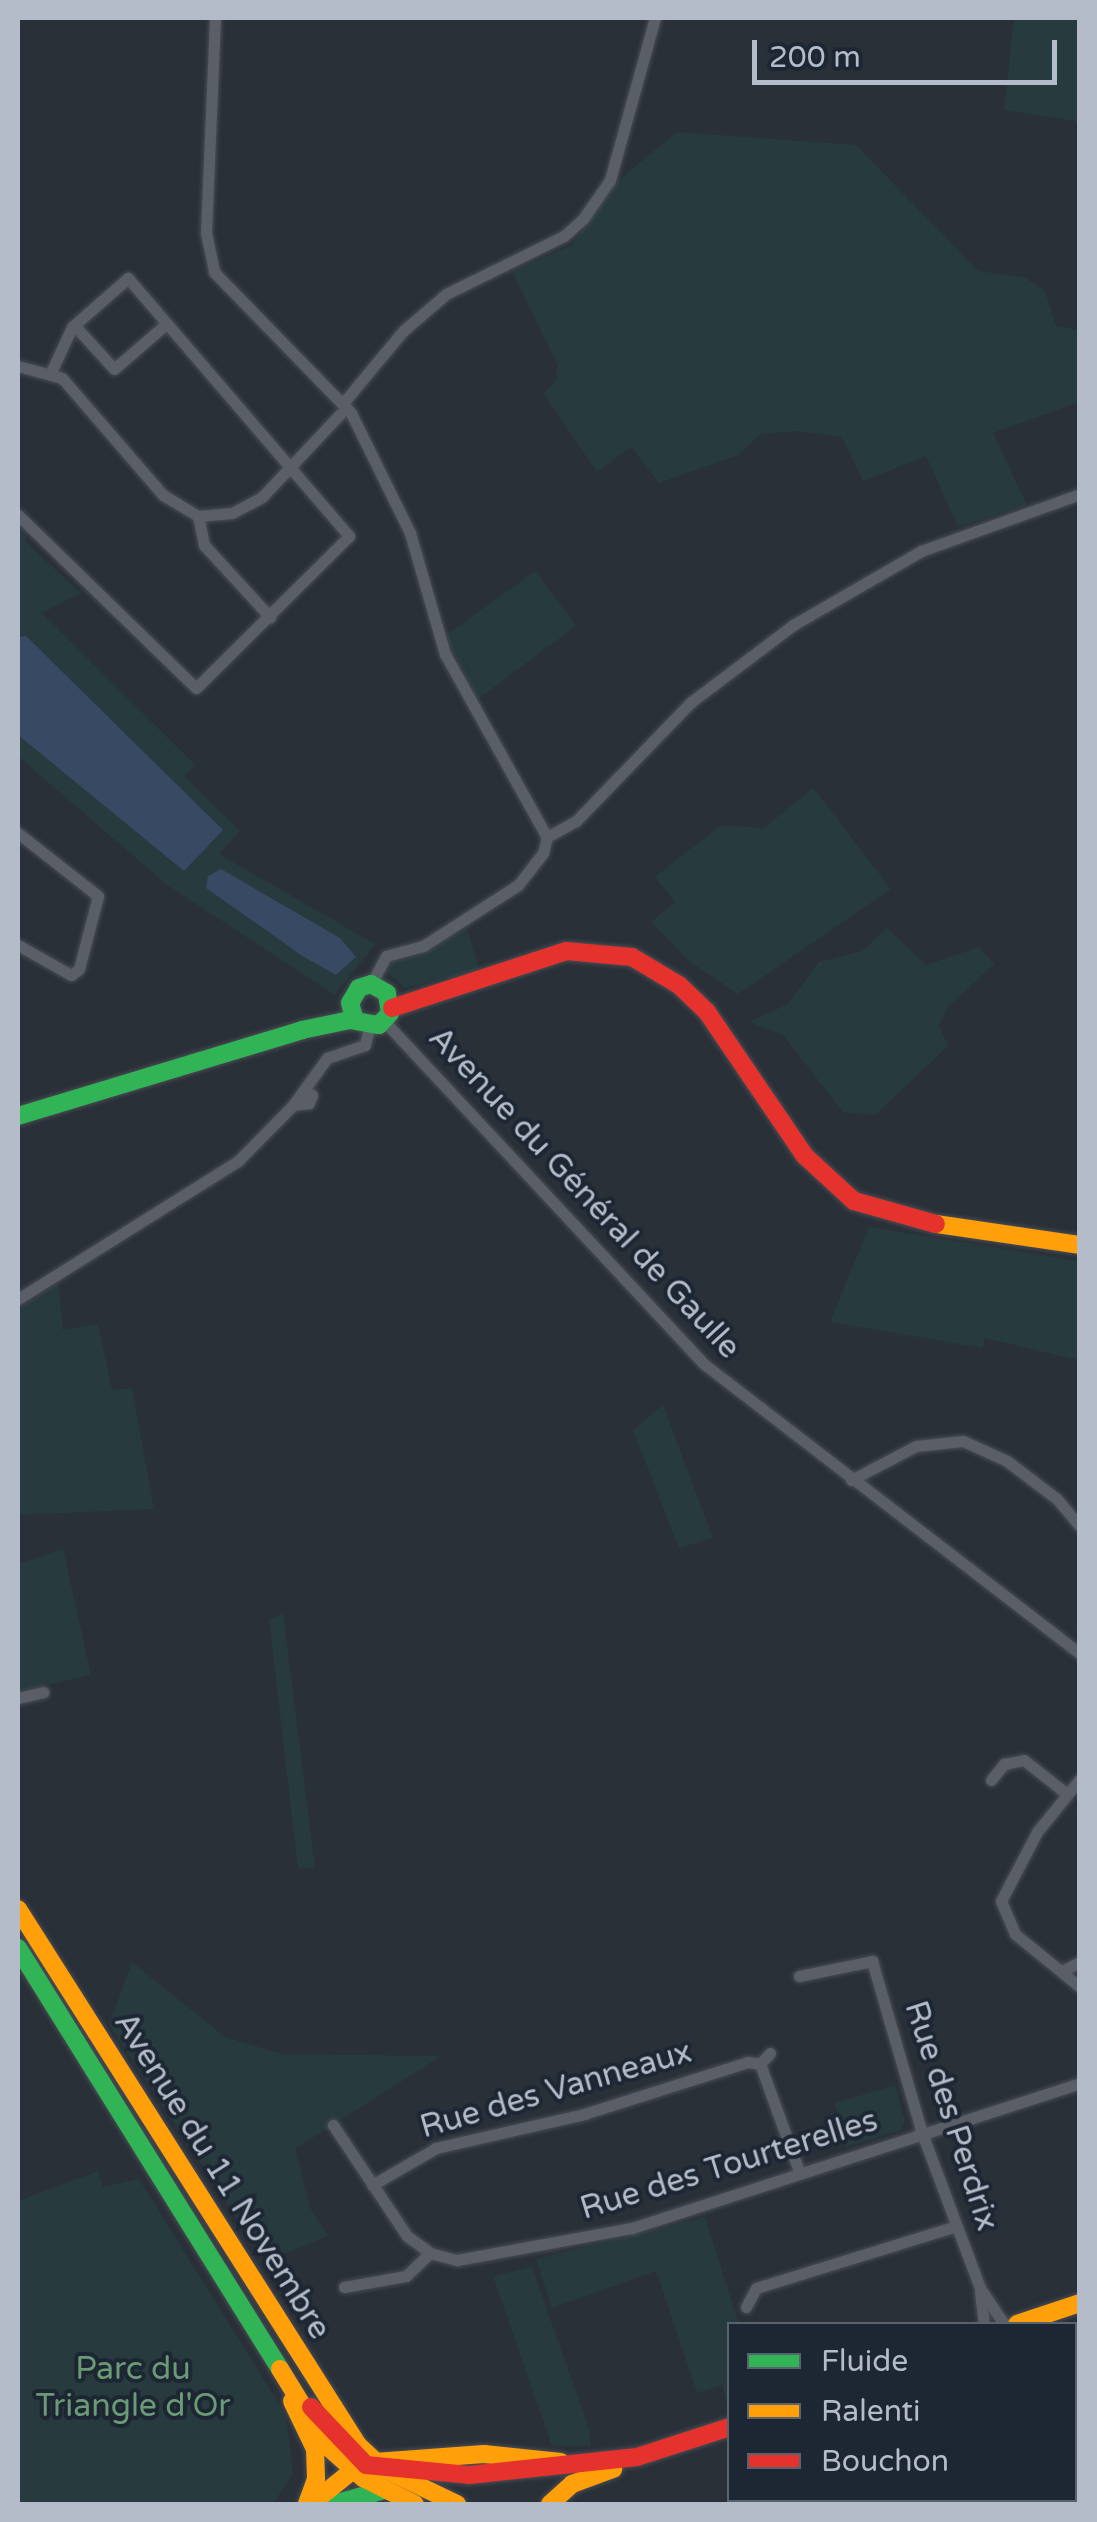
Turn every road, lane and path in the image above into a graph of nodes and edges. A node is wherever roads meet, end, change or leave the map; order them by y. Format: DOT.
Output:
graph roads {
  1 [pos="214,18"];
  2 [pos="655,18"];
  3 [pos="166,324"];
  4 [pos="74,325"];
  5 [pos="18,366"];
  6 [pos="51,372"];
  7 [pos="342,408"];
  8 [pos="292,470"];
  9 [pos="1080,494"];
  10 [pos="18,516"];
  11 [pos="198,516"];
  12 [pos="270,618"];
  13 [pos="18,833"];
  14 [pos="547,836"];
  15 [pos="18,945"];
  16 [pos="373,1008"];
  17 [pos="18,1116"];
  18 [pos="1080,1245"];
  19 [pos="18,1299"];
  20 [pos="850,1480"];
  21 [pos="1080,1526"];
  22 [pos="1080,1654"];
  23 [pos="43,1692"];
  24 [pos="18,1698"];
  25 [pos="1080,1778"];
  26 [pos="991,1780"];
  27 [pos="1068,1794"];
  28 [pos="18,1908"];
  29 [pos="18,1948"];
  30 [pos="1080,1962"];
  31 [pos="1064,1970"];
  32 [pos="798,1976"];
  33 [pos="1080,1987"];
  34 [pos="770,2052"];
  35 [pos="760,2064"];
  36 [pos="1080,2083"];
  37 [pos="334,2124"];
  38 [pos="922,2133"];
  39 [pos="800,2174"];
  40 [pos="372,2185"];
  41 [pos="956,2226"];
  42 [pos="430,2253"];
  43 [pos="344,2288"];
  44 [pos="980,2288"];
  45 [pos="1080,2303"];
  46 [pos="746,2307"];
  47 [pos="984,2322"];
  48 [pos="1003,2322"];
  49 [pos="1023,2322"];
  50 [pos="272,2360"];
  51 [pos="727,2428"];
  52 [pos="651,2454"];
  53 [pos="371,2474"];
  54 [pos="309,2504"];
  55 [pos="333,2504"];
  56 [pos="414,2504"];
  57 [pos="440,2504"];
  58 [pos="457,2504"];
  59 [pos="550,2504"];
  1 -- 7 [label="street"];
  2 -- 7 [label="street"];
  3 -- 4 [label="street"];
  3 -- 4 [label="street"];
  3 -- 8 [label="street"];
  4 -- 6 [label="street"];
  5 -- 6 [label="street"];
  6 -- 11 [label="street"];
  7 -- 8 [label="street"];
  7 -- 14 [label="street"];
  8 -- 11 [label="street"];
  8 -- 12 [label="street"];
  9 -- 14 [label="street"];
  10 -- 12 [label="street"];
  11 -- 12 [label="street"];
  13 -- 15 [label="street"];
  14 -- 16 [label="street"];
  16 -- 17 [label="main road"];
  16 -- 18 [label="main road"];
  16 -- 19 [label="street"];
  16 -- 20 [label="street, Avenue du Général de Gaulle"];
  20 -- 21 [label="street"];
  20 -- 22 [label="street, Avenue du Général de Gaulle"];
  23 -- 24 [label="street"];
  25 -- 27 [label="street"];
  26 -- 27 [label="street"];
  27 -- 31 [label="street"];
  28 -- 53 [label="main road, Avenue du 11 Novembre"];
  29 -- 50 [label="main road, Avenue du 11 Novembre"];
  30 -- 31 [label="street"];
  31 -- 33 [label="street"];
  32 -- 38 [label="street, Rue des Perdrix"];
  34 -- 35 [label="street"];
  35 -- 39 [label="street"];
  35 -- 40 [label="street, Rue des Vanneaux"];
  36 -- 38 [label="street, Rue des Tourterelles"];
  37 -- 40 [label="street"];
  38 -- 39 [label="street, Rue des Tourterelles"];
  38 -- 41 [label="street, Rue des Perdrix"];
  39 -- 42 [label="street, Rue des Tourterelles"];
  40 -- 42 [label="street"];
  41 -- 44 [label="street, Rue des Perdrix"];
  41 -- 46 [label="street"];
  42 -- 43 [label="street"];
  44 -- 47 [label="street, Rue des Perdrix"];
  44 -- 48 [label="street, Rue des Perdrix"];
  45 -- 49 [label="main road"];
  50 -- 53 [label="main road, Avenue du 11 Novembre"];
  50 -- 54 [label="main road"];
  51 -- 52 [label="main road"];
  52 -- 53 [label="main road"];
  52 -- 59 [label="main road"];
  53 -- 54 [label="main road"];
  53 -- 55 [label="main road"];
  53 -- 56 [label="main road"];
  53 -- 57 [label="main road"];
  53 -- 58 [label="main road"];
}
